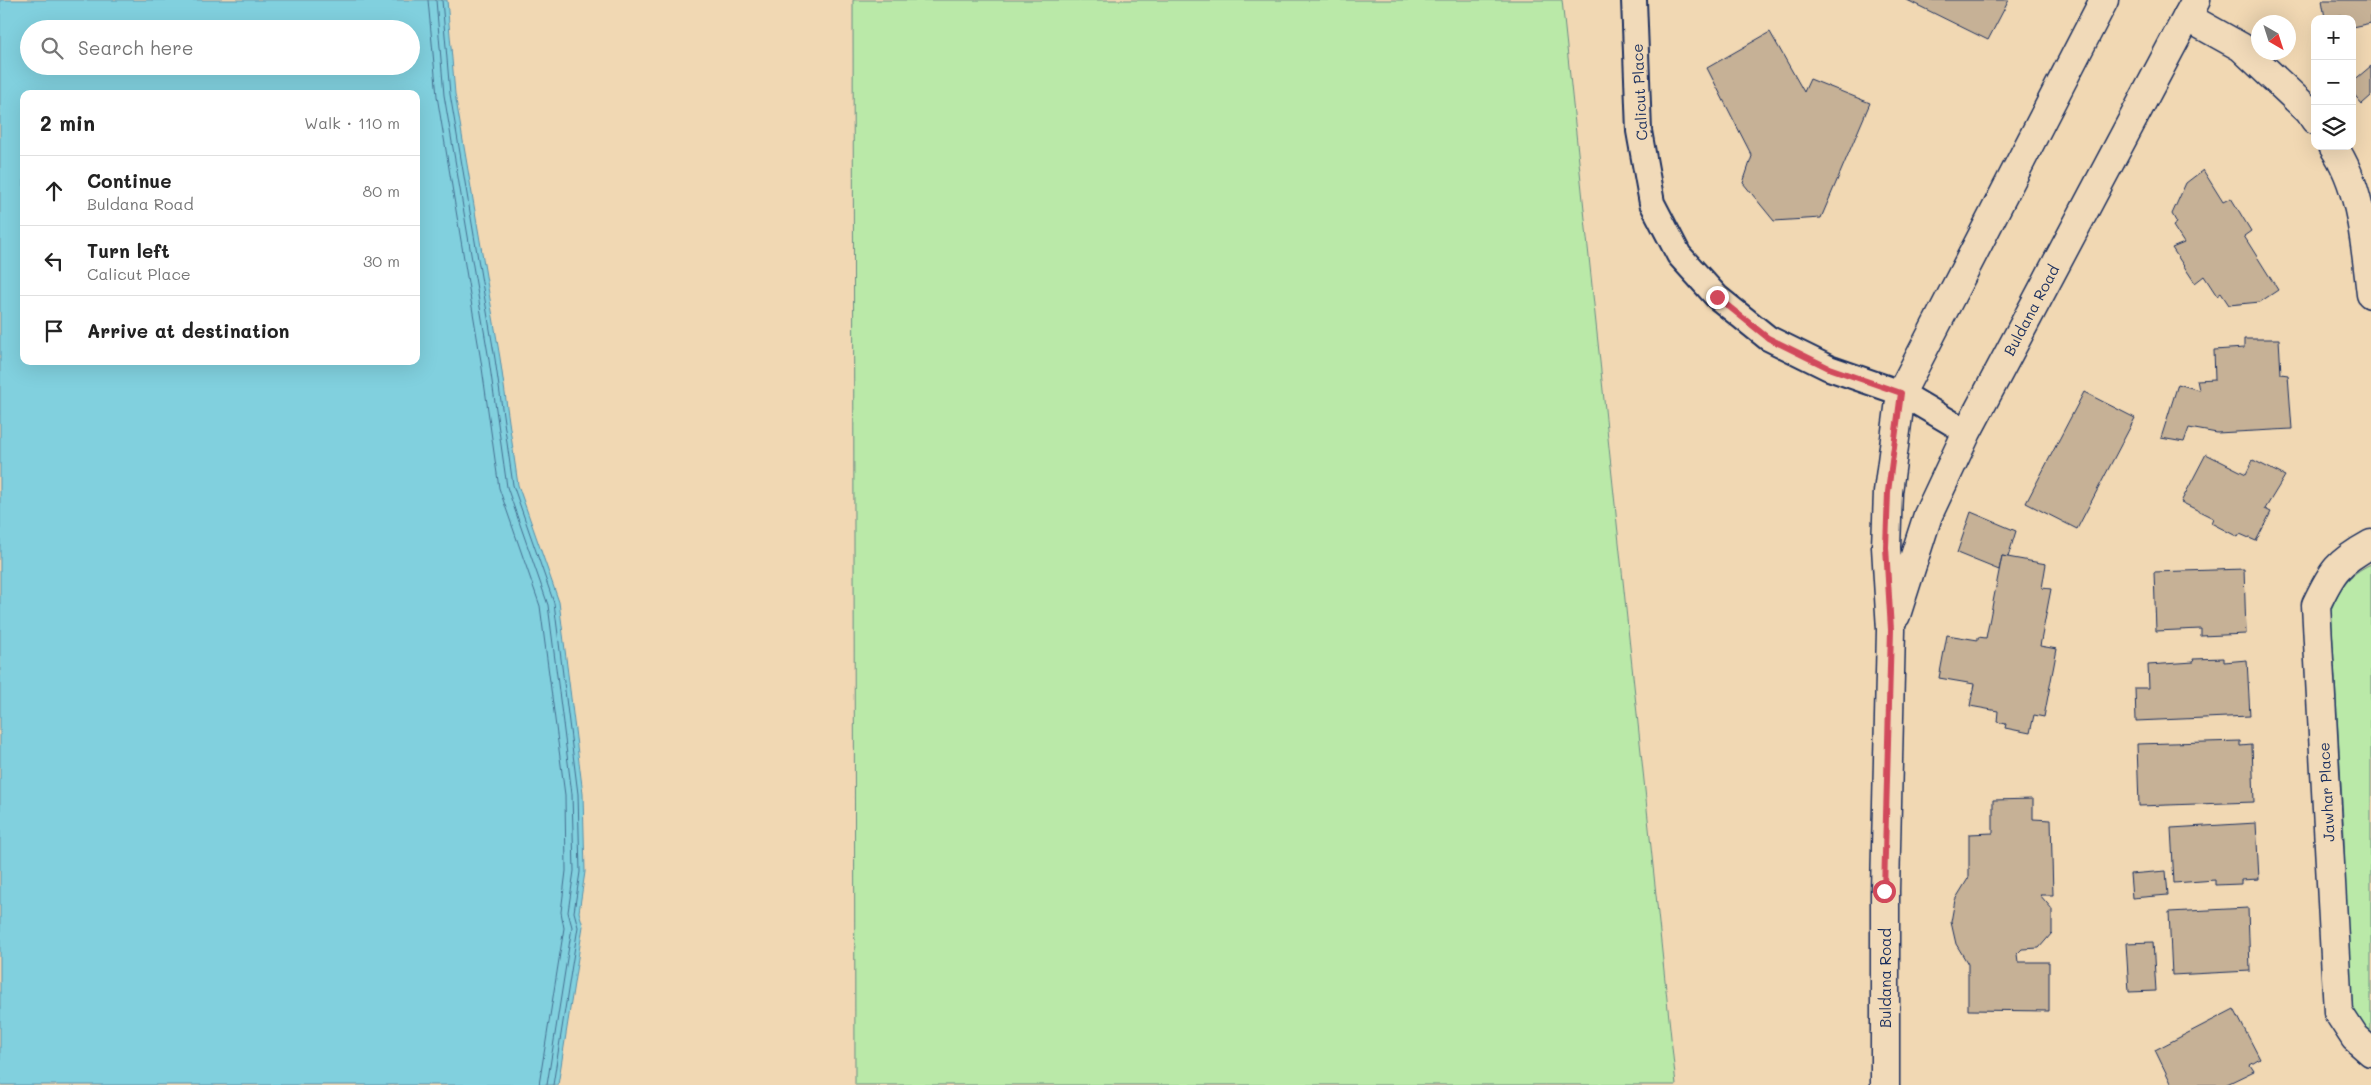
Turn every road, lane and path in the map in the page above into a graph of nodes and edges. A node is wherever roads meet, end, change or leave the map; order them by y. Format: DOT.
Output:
graph roads {
  1 [pos="1634,0"];
  2 [pos="2104,0"];
  3 [pos="2192,9"];
  4 [pos="2311,115"];
  5 [pos="2336,150"];
  6 [pos="2371,294"];
  7 [pos="1901,393"];
  8 [pos="1967,432"];
  9 [pos="2371,544"];
  10 [pos="1891,630"];
  11 [pos="2371,1052"];
  12 [pos="1885,1085"];
  1 -- 7 [label="lane, Calicut Place"];
  2 -- 7 [label="street, Buldana Road"];
  3 -- 4 [label="street"];
  3 -- 8 [label="street, Buldana Road"];
  5 -- 6 [label="street"];
  7 -- 8 [label="lane, Calicut Place"];
  7 -- 10 [label="street, Buldana Road"];
  8 -- 10 [label="street, Buldana Road"];
  9 -- 11 [label="street, Jawhar Place"];
  10 -- 12 [label="street, Buldana Road"];
}
